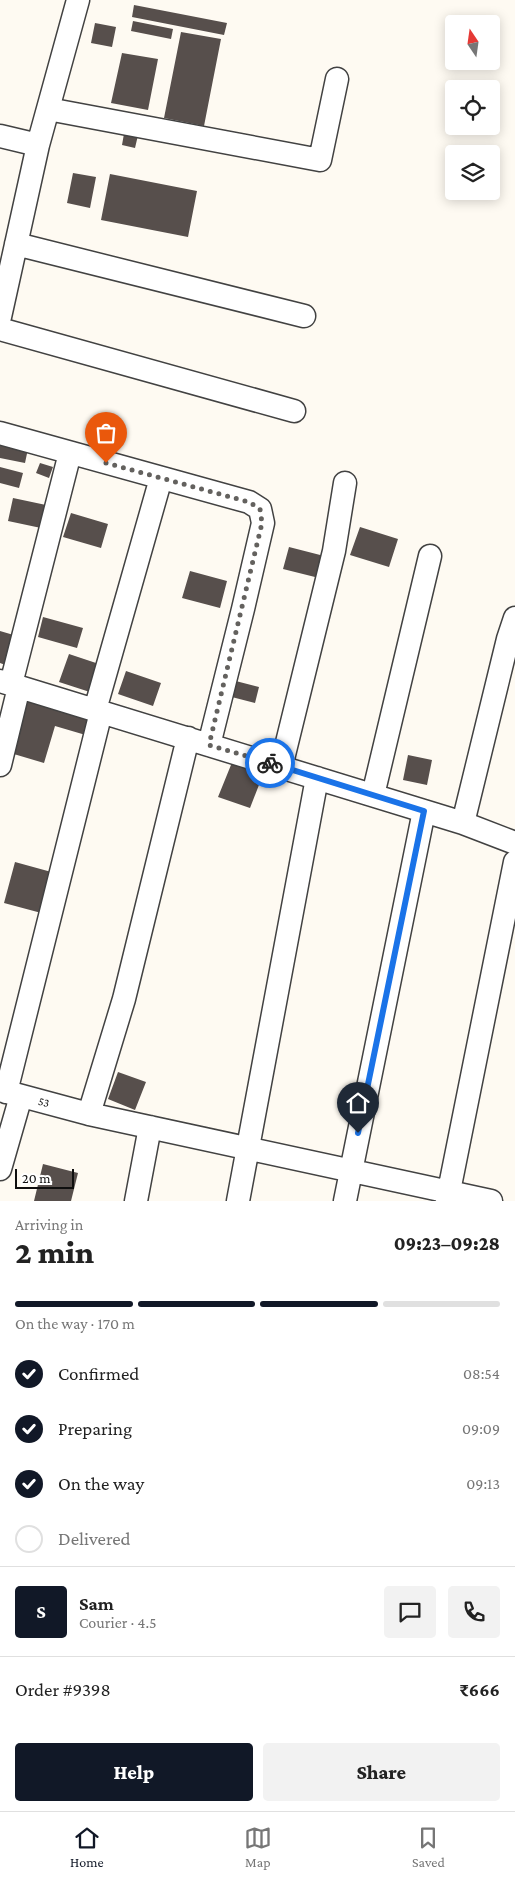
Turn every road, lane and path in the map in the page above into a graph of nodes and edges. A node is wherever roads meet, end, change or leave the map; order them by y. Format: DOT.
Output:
graph roads {
  1 [pos="78,0"];
  2 [pos="337,79"];
  3 [pos="48,109"];
  4 [pos="0,136"];
  5 [pos="38,145"];
  6 [pos="16,244"];
  7 [pos="304,316"];
  8 [pos="0,317"];
  9 [pos="0,329"];
  10 [pos="294,411"];
  11 [pos="0,433"];
  12 [pos="70,453"];
  13 [pos="161,478"];
  14 [pos="345,483"];
  15 [pos="430,556"];
  16 [pos="515,618"];
  17 [pos="10,684"];
  18 [pos="98,711"];
  19 [pos="199,742"];
  20 [pos="0,765"];
  21 [pos="281,767"];
  22 [pos="317,778"];
  23 [pos="373,795"];
  24 [pos="424,811"];
  25 [pos="463,823"];
  26 [pos="515,843"];
  27 [pos="515,862"];
  28 [pos="9,1093"];
  29 [pos="89,1114"];
  30 [pos="150,1127"];
  31 [pos="249,1148"];
  32 [pos="0,1169"];
  33 [pos="351,1170"];
  34 [pos="448,1196"];
  35 [pos="136,1201"];
  36 [pos="238,1201"];
  37 [pos="345,1201"];
  38 [pos="491,1201"];
  1 -- 3 [label="street"];
  2 -- 3 [label="street"];
  3 -- 5 [label="street"];
  4 -- 5 [label="street"];
  5 -- 6 [label="street"];
  6 -- 7 [label="street"];
  6 -- 8 [label="street"];
  9 -- 10 [label="street"];
  11 -- 12 [label="street"];
  12 -- 13 [label="street"];
  12 -- 17 [label="street"];
  13 -- 18 [label="street"];
  13 -- 19 [label="street"];
  14 -- 21 [label="street"];
  15 -- 23 [label="street"];
  16 -- 25 [label="street"];
  17 -- 18 [label="street"];
  17 -- 20 [label="street"];
  18 -- 19 [label="street"];
  18 -- 28 [label="street"];
  19 -- 21 [label="street"];
  19 -- 29 [label="street"];
  21 -- 22 [label="street"];
  22 -- 23 [label="street"];
  22 -- 31 [label="street"];
  23 -- 24 [label="street"];
  24 -- 25 [label="street"];
  24 -- 33 [label="street"];
  25 -- 26 [label="street"];
  27 -- 34 [label="street"];
  28 -- 29 [label="street, 53"];
  28 -- 32 [label="street"];
  29 -- 30 [label="street, 53"];
  30 -- 31 [label="street, 53"];
  30 -- 35 [label="street"];
  31 -- 33 [label="street, 53"];
  31 -- 36 [label="street"];
  33 -- 34 [label="street, 53"];
  33 -- 37 [label="street"];
  34 -- 38 [label="street, 53"];
}
